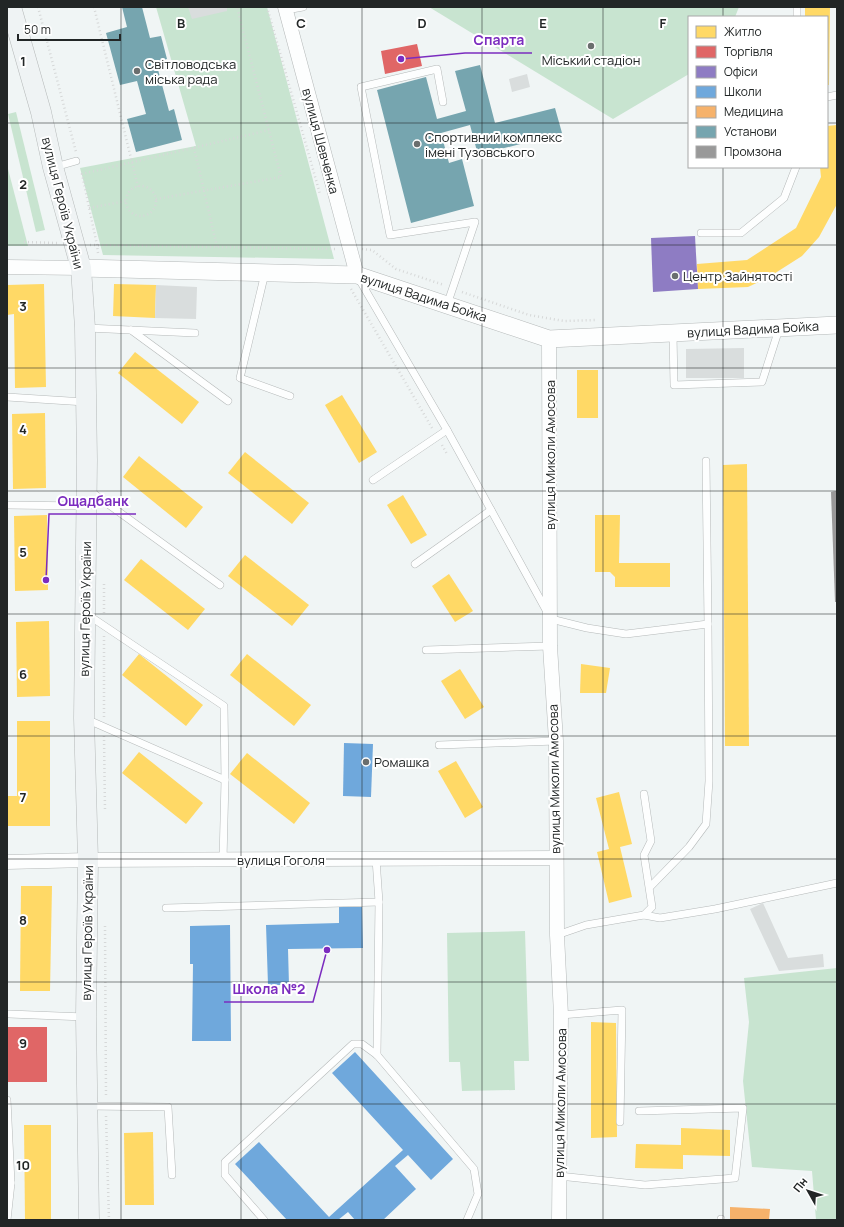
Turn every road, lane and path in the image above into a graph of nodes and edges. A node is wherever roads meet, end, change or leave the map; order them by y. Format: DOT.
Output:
graph roads {
  1 [pos="11,7"];
  2 [pos="38,7"];
  3 [pos="94,7"];
  4 [pos="237,7"];
  5 [pos="303,7"];
  6 [pos="286,9"];
  7 [pos="443,102"];
  8 [pos="269,130"];
  9 [pos="194,148"];
  10 [pos="76,153"];
  11 [pos="132,163"];
  12 [pos="78,164"];
  13 [pos="53,167"];
  14 [pos="796,168"];
  15 [pos="82,174"];
  16 [pos="138,187"];
  17 [pos="204,191"];
  18 [pos="156,199"];
  19 [pos="126,201"];
  20 [pos="89,208"];
  21 [pos="701,233"];
  22 [pos="24,242"];
  23 [pos="74,244"];
  24 [pos="97,245"];
  25 [pos="217,247"];
  26 [pos="350,249"];
  27 [pos="7,267"];
  28 [pos="89,268"];
  29 [pos="265,272"];
  30 [pos="357,274"];
  31 [pos="453,288"];
  32 [pos="447,305"];
  33 [pos="603,320"];
  34 [pos="837,325"];
  35 [pos="85,328"];
  36 [pos="779,328"];
  37 [pos="131,330"];
  38 [pos="195,333"];
  39 [pos="673,333"];
  40 [pos="549,339"];
  41 [pos="290,396"];
  42 [pos="7,397"];
  43 [pos="228,401"];
  44 [pos="86,402"];
  45 [pos="447,430"];
  46 [pos="706,460"];
  47 [pos="373,480"];
  48 [pos="86,497"];
  49 [pos="7,505"];
  50 [pos="491,510"];
  51 [pos="414,564"];
  52 [pos="104,579"];
  53 [pos="220,585"];
  54 [pos="85,613"];
  55 [pos="550,619"];
  56 [pos="708,624"];
  57 [pos="104,626"];
  58 [pos="550,646"];
  59 [pos="426,650"];
  60 [pos="84,718"];
  61 [pos="104,727"];
  62 [pos="556,741"];
  63 [pos="439,745"];
  64 [pos="225,780"];
  65 [pos="644,794"];
  66 [pos="105,813"];
  67 [pos="556,858"];
  68 [pos="376,859"];
  69 [pos="88,860"];
  70 [pos="223,860"];
  71 [pos="7,862"];
  72 [pos="837,883"];
  73 [pos="650,887"];
  74 [pos="379,902"];
  75 [pos="166,908"];
  76 [pos="644,915"];
  77 [pos="105,924"];
  78 [pos="557,935"];
  79 [pos="8,1014"];
  80 [pos="561,1015"];
  81 [pos="86,1017"];
  82 [pos="377,1055"];
  83 [pos="7,1100"];
  84 [pos="97,1106"];
  85 [pos="639,1111"];
  86 [pos="620,1122"];
  87 [pos="172,1175"];
  88 [pos="559,1176"];
  89 [pos="9,1183"];
  90 [pos="8,1220"];
  91 [pos="89,1220"];
  92 [pos="109,1220"];
  93 [pos="264,1220"];
  94 [pos="467,1220"];
  95 [pos="559,1220"];
  1 -- 13 [label="main road, вулиця Героїв України"];
  2 -- 10 [label="path"];
  3 -- 11 [label="path"];
  4 -- 8 [label="path"];
  5 -- 6 [label="lane"];
  6 -- 26 [label="street, вулиця Шевченка"];
  7 -- 31 [label="lane"];
  8 -- 9 [label="path"];
  8 -- 17 [label="path"];
  9 -- 11 [label="path"];
  9 -- 17 [label="path"];
  11 -- 15 [label="path"];
  11 -- 16 [label="path"];
  12 -- 13 [label="lane"];
  12 -- 15 [label="path"];
  13 -- 23 [label="main road, вулиця Героїв України"];
  14 -- 21 [label="lane"];
  15 -- 20 [label="path"];
  16 -- 18 [label="path"];
  16 -- 19 [label="path"];
  17 -- 18 [label="path"];
  17 -- 25 [label="path"];
  18 -- 19 [label="path"];
  19 -- 20 [label="path"];
  20 -- 24 [label="path"];
  22 -- 23 [label="path"];
  23 -- 24 [label="path"];
  23 -- 28 [label="main road, вулиця Героїв України"];
  24 -- 25 [label="path"];
  24 -- 28 [label="path"];
  25 -- 26 [label="path"];
  26 -- 30 [label="street, вулиця Шевченка"];
  26 -- 31 [label="path"];
  27 -- 28 [label="street, вулиця Вадима Бойка"];
  28 -- 29 [label="street, вулиця Вадима Бойка"];
  28 -- 35 [label="main road, вулиця Героїв України"];
  29 -- 30 [label="street, вулиця Вадима Бойка"];
  29 -- 41 [label="lane"];
  30 -- 32 [label="street, вулиця Вадима Бойка"];
  30 -- 45 [label="lane"];
  31 -- 32 [label="lane"];
  31 -- 33 [label="path"];
  32 -- 40 [label="street, вулиця Вадима Бойка"];
  34 -- 36 [label="street, вулиця Вадима Бойка"];
  35 -- 37 [label="lane"];
  35 -- 44 [label="main road, вулиця Героїв України"];
  36 -- 39 [label="street, вулиця Вадима Бойка"];
  36 -- 39 [label="lane"];
  37 -- 38 [label="lane"];
  37 -- 43 [label="lane"];
  39 -- 40 [label="street, вулиця Вадима Бойка"];
  40 -- 55 [label="street, вулиця Миколи Амосова"];
  42 -- 44 [label="lane"];
  44 -- 48 [label="main road, вулиця Героїв України"];
  45 -- 47 [label="lane"];
  45 -- 50 [label="lane"];
  46 -- 56 [label="lane"];
  48 -- 49 [label="lane"];
  48 -- 53 [label="lane"];
  48 -- 54 [label="main road, вулиця Героїв України"];
  50 -- 51 [label="lane"];
  50 -- 55 [label="lane"];
  52 -- 57 [label="path"];
  54 -- 57 [label="lane"];
  54 -- 60 [label="main road, вулиця Героїв України"];
  55 -- 56 [label="lane"];
  55 -- 58 [label="street, вулиця Миколи Амосова"];
  56 -- 73 [label="lane"];
  57 -- 61 [label="path"];
  57 -- 64 [label="lane"];
  58 -- 59 [label="lane"];
  58 -- 62 [label="street, вулиця Миколи Амосова"];
  60 -- 61 [label="lane"];
  60 -- 69 [label="main road, вулиця Героїв України"];
  61 -- 64 [label="lane"];
  61 -- 66 [label="path"];
  62 -- 63 [label="lane"];
  62 -- 67 [label="street, вулиця Миколи Амосова"];
  64 -- 70 [label="lane"];
  65 -- 73 [label="lane"];
  67 -- 68 [label="street, вулиця Гоголя"];
  67 -- 78 [label="street, вулиця Миколи Амосова"];
  68 -- 70 [label="street, вулиця Гоголя"];
  68 -- 74 [label="lane"];
  69 -- 70 [label="street, вулиця Гоголя"];
  69 -- 71 [label="street, вулиця Гоголя"];
  69 -- 81 [label="main road, вулиця Героїв України"];
  72 -- 76 [label="lane"];
  73 -- 76 [label="lane"];
  74 -- 75 [label="lane"];
  74 -- 82 [label="lane"];
  76 -- 78 [label="lane"];
  77 -- 84 [label="path"];
  78 -- 80 [label="street, вулиця Миколи Амосова"];
  79 -- 81 [label="lane"];
  80 -- 86 [label="lane"];
  80 -- 88 [label="street, вулиця Миколи Амосова"];
  81 -- 84 [label="main road, вулиця Героїв України"];
  82 -- 93 [label="lane"];
  82 -- 94 [label="lane"];
  83 -- 89 [label="lane"];
  84 -- 87 [label="lane"];
  84 -- 91 [label="main road, вулиця Героїв України"];
  84 -- 92 [label="path"];
  85 -- 88 [label="lane"];
  88 -- 95 [label="street, вулиця Миколи Амосова"];
  89 -- 90 [label="lane"];
}
